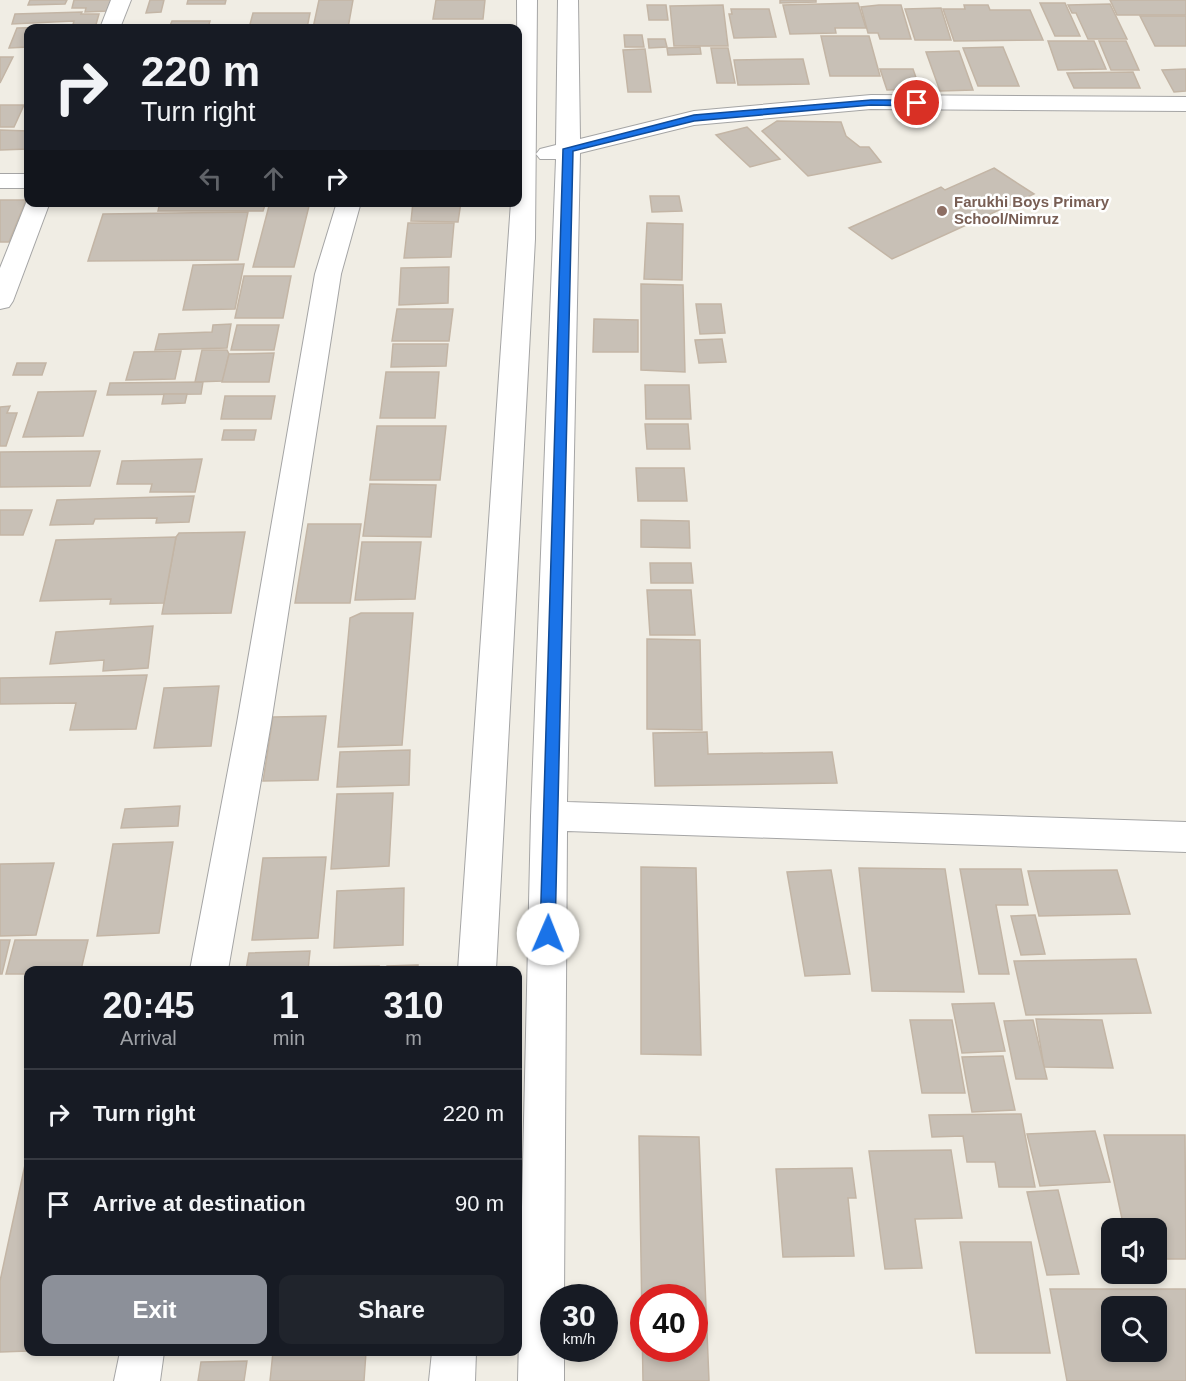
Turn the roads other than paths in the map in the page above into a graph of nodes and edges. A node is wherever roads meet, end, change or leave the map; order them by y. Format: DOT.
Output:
graph roads {
  1 [pos="122,0"];
  2 [pos="527,0"];
  3 [pos="568,0"];
  4 [pos="112,24"];
  5 [pos="1186,104"];
  6 [pos="522,115"];
  7 [pos="568,149"];
  8 [pos="522,160"];
  9 [pos="0,181"];
  10 [pos="24,181"];
  11 [pos="36,207"];
  12 [pos="347,207"];
  13 [pos="521,207"];
  14 [pos="0,301"];
  15 [pos="549,816"];
  16 [pos="1186,837"];
  17 [pos="210,966"];
  18 [pos="477,966"];
  19 [pos="141,1356"];
  20 [pos="453,1356"];
  21 [pos="137,1381"];
  22 [pos="452,1381"];
  23 [pos="541,1381"];
  1 -- 4 [label="street"];
  2 -- 6 [label="street"];
  3 -- 7 [label="street"];
  5 -- 7 [label="street"];
  7 -- 8 [label="street"];
  7 -- 15 [label="street"];
  9 -- 10 [label="street"];
  11 -- 14 [label="street"];
  12 -- 17 [label="street"];
  13 -- 18 [label="street"];
  15 -- 16 [label="street"];
  15 -- 23 [label="street"];
  19 -- 21 [label="street"];
  20 -- 22 [label="street"];
}
